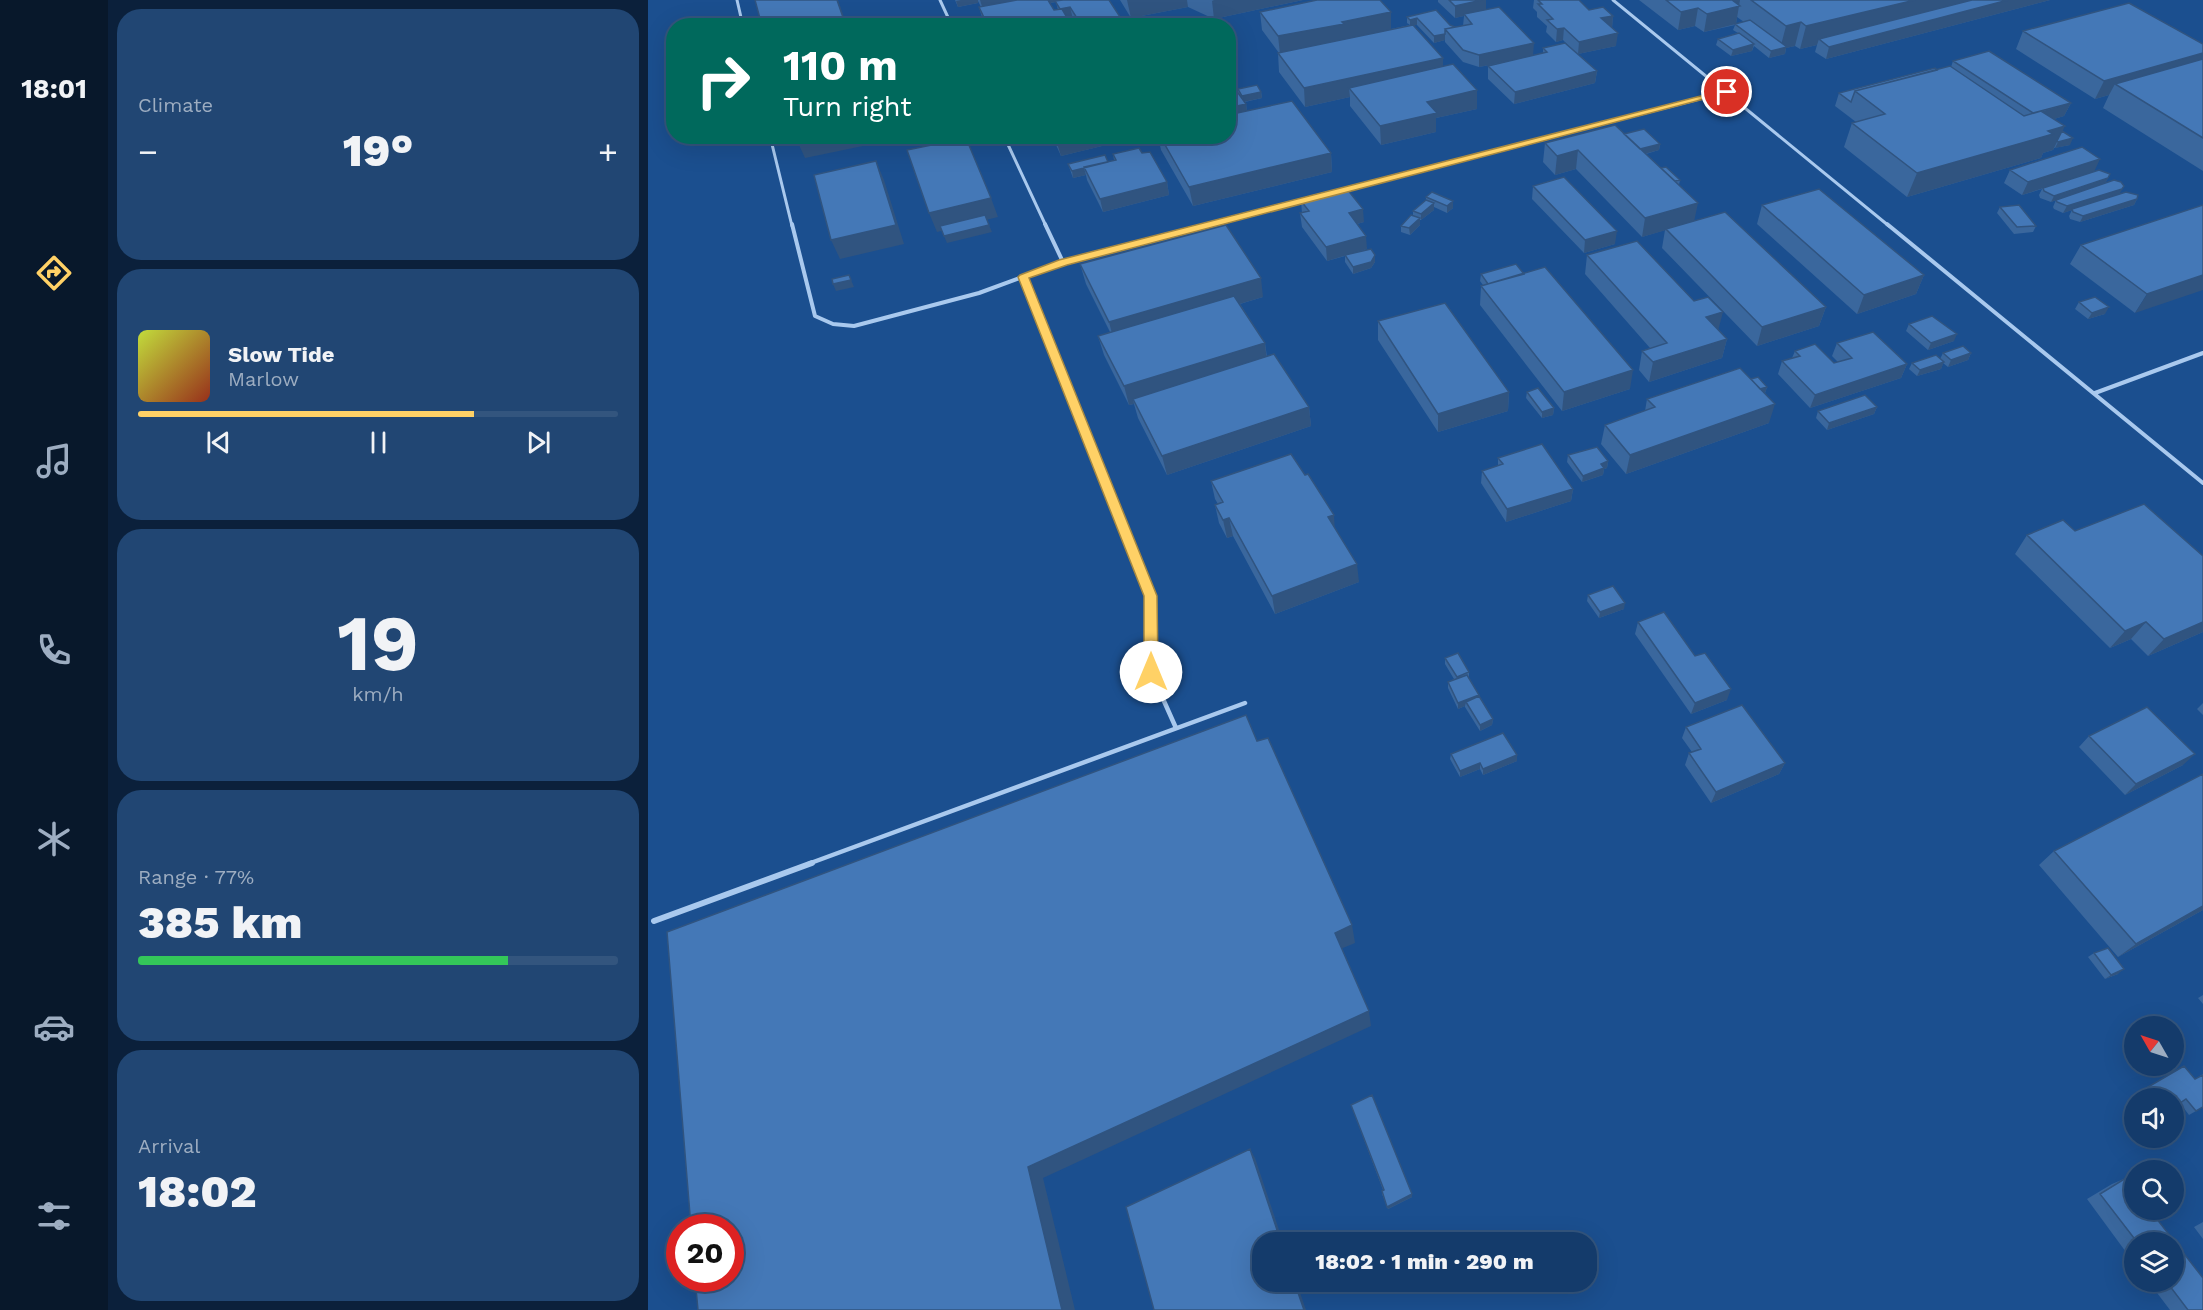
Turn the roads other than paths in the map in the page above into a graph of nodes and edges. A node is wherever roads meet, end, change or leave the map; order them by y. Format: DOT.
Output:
graph roads {
  1 [pos="737,0"];
  2 [pos="940,0"];
  3 [pos="1613,0"];
  4 [pos="741,18"];
  5 [pos="948,18"];
  6 [pos="1727,92"];
  7 [pos="772,144"];
  8 [pos="1008,144"];
  9 [pos="1339,192"];
  10 [pos="1316,198"];
  11 [pos="1063,262"];
  12 [pos="1024,277"];
  13 [pos="2203,353"];
  14 [pos="2095,393"];
  15 [pos="2203,483"];
  16 [pos="1245,703"];
  17 [pos="1176,728"];
  18 [pos="654,921"];
  1 -- 4 [label="lane"];
  2 -- 5 [label="lane"];
  3 -- 6 [label="lane"];
  6 -- 9 [label="lane"];
  6 -- 14 [label="lane"];
  7 -- 12 [label="lane"];
  8 -- 11 [label="lane"];
  10 -- 11 [label="lane"];
  11 -- 12 [label="lane"];
  12 -- 17 [label="lane"];
  13 -- 14 [label="lane"];
  14 -- 15 [label="lane"];
  16 -- 17 [label="lane"];
  17 -- 18 [label="lane"];
}
